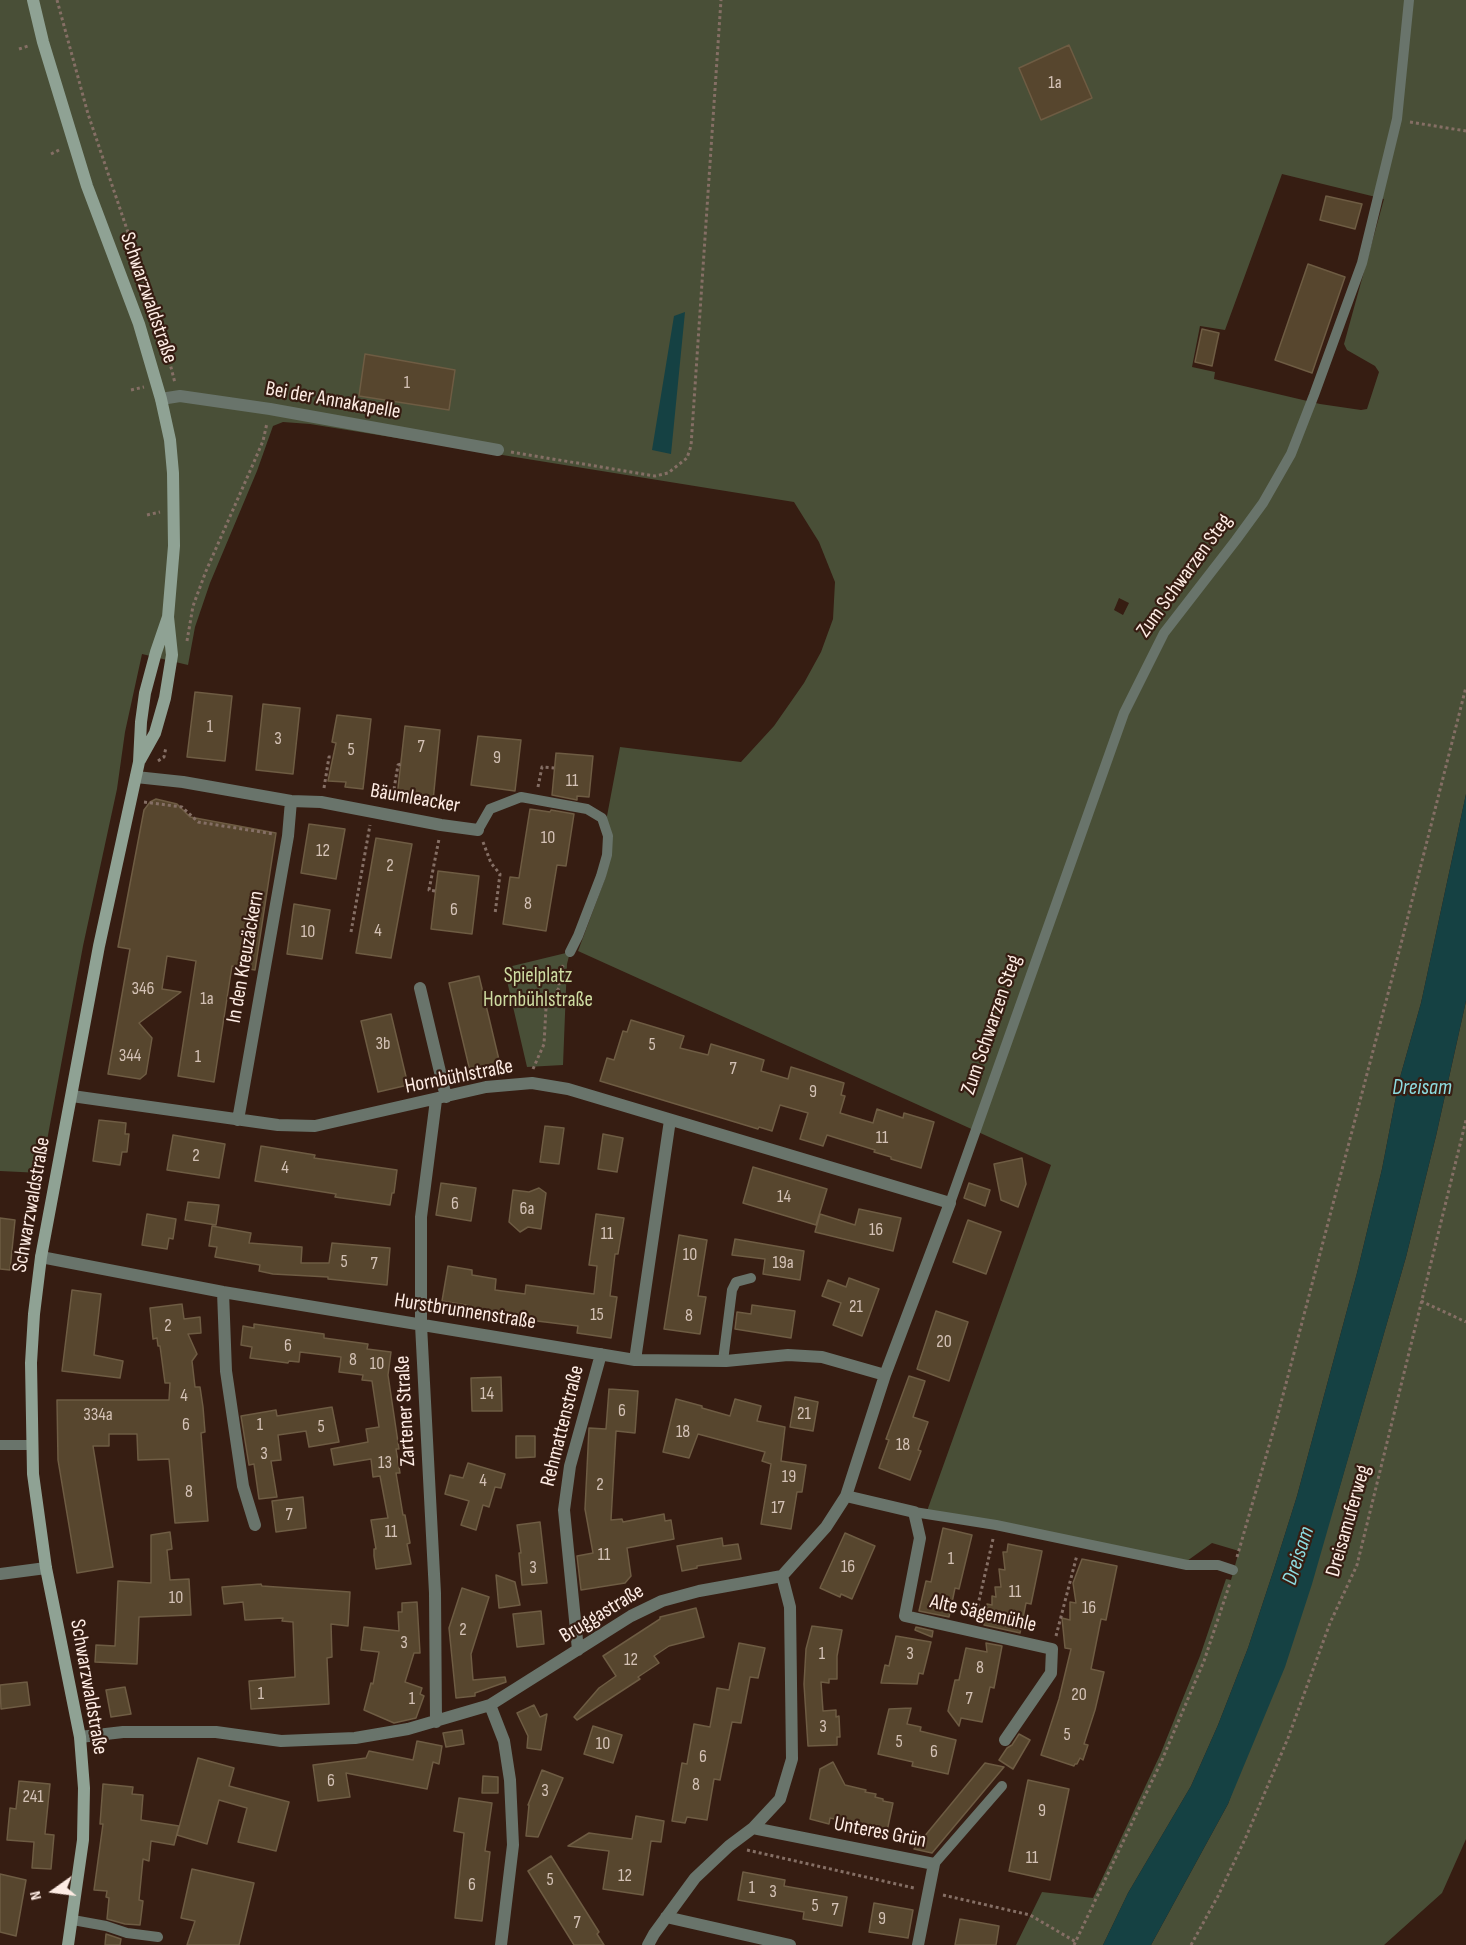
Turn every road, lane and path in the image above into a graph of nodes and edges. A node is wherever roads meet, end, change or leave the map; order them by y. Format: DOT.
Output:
graph roads {
  1 [pos="33,0"];
  2 [pos="57,0"];
  3 [pos="721,0"];
  4 [pos="1409,0"];
  5 [pos="1397,119"];
  6 [pos="1466,131"];
  7 [pos="180,396"];
  8 [pos="161,399"];
  9 [pos="270,409"];
  10 [pos="498,450"];
  11 [pos="168,617"];
  12 [pos="187,641"];
  13 [pos="1466,687"];
  14 [pos="333,758"];
  15 [pos="140,762"];
  16 [pos="401,764"];
  17 [pos="554,768"];
  18 [pos="136,777"];
  19 [pos="536,800"];
  20 [pos="130,801"];
  21 [pos="291,801"];
  22 [pos="321,802"];
  23 [pos="373,811"];
  24 [pos="391,815"];
  25 [pos="441,825"];
  26 [pos="477,830"];
  27 [pos="288,836"];
  28 [pos="435,891"];
  29 [pos="495,915"];
  30 [pos="351,932"];
  31 [pos="570,952"];
  32 [pos="420,988"];
  33 [pos="532,1083"];
  34 [pos="72,1096"];
  35 [pos="441,1099"];
  36 [pos="238,1120"];
  37 [pos="670,1120"];
  38 [pos="1466,1120"];
  39 [pos="950,1203"];
  40 [pos="41,1257"];
  41 [pos="751,1278"];
  42 [pos="223,1292"];
  43 [pos="1421,1301"];
  44 [pos="1466,1322"];
  45 [pos="421,1324"];
  46 [pos="601,1354"];
  47 [pos="635,1360"];
  48 [pos="723,1361"];
  49 [pos="885,1375"];
  50 [pos="0,1445"];
  51 [pos="32,1445"];
  52 [pos="846,1496"];
  53 [pos="914,1512"];
  54 [pos="255,1525"];
  55 [pos="996,1525"];
  56 [pos="1080,1542"];
  57 [pos="46,1568"];
  58 [pos="1233,1570"];
  59 [pos="0,1574"];
  60 [pos="782,1576"];
  61 [pos="972,1631"];
  62 [pos="1052,1649"];
  63 [pos="578,1650"];
  64 [pos="490,1705"];
  65 [pos="436,1722"];
  66 [pos="80,1737"];
  67 [pos="1005,1740"];
  68 [pos="1002,1786"];
  69 [pos="753,1828"];
  70 [pos="729,1846"];
  71 [pos="934,1864"];
  72 [pos="928,1892"];
  73 [pos="666,1917"];
  74 [pos="73,1920"];
  75 [pos="158,1936"];
  76 [pos="1075,1943"];
  77 [pos="68,1945"];
  78 [pos="501,1945"];
  79 [pos="648,1945"];
  80 [pos="790,1945"];
  81 [pos="918,1945"];
  82 [pos="1191,1945"];
  1 -- 8 [label="main road, Schwarzwaldstraße"];
  2 -- 7 [label="path"];
  3 -- 10 [label="path"];
  4 -- 5 [label="lane, Zum Schwarzen Steg"];
  5 -- 6 [label="path"];
  5 -- 39 [label="lane, Zum Schwarzen Steg"];
  7 -- 8 [label="street, Bei der Annakapelle"];
  7 -- 9 [label="street, Bei der Annakapelle"];
  8 -- 11 [label="main road, Schwarzwaldstraße"];
  9 -- 10 [label="street, Bei der Annakapelle"];
  9 -- 12 [label="path"];
  11 -- 15 [label="main road, Schwarzwaldstraße"];
  11 -- 15 [label="main road, Schwarzwaldstraße"];
  13 -- 58 [label="path"];
  14 -- 22 [label="path"];
  15 -- 18 [label="main road, Schwarzwaldstraße"];
  16 -- 24 [label="path"];
  17 -- 19 [label="path"];
  18 -- 20 [label="main road, Schwarzwaldstraße"];
  18 -- 21 [label="street, Bäumleacker"];
  19 -- 26 [label="lane, Bäumleacker"];
  19 -- 31 [label="lane, Bäumleacker"];
  20 -- 27 [label="path"];
  20 -- 34 [label="main road, Schwarzwaldstraße"];
  21 -- 22 [label="street, Bäumleacker"];
  21 -- 27 [label="street, In den Kreuzäckern"];
  22 -- 23 [label="street, Bäumleacker"];
  23 -- 24 [label="street, Bäumleacker"];
  23 -- 30 [label="path"];
  24 -- 25 [label="street, Bäumleacker"];
  25 -- 26 [label="street, Bäumleacker"];
  25 -- 28 [label="path"];
  26 -- 29 [label="path"];
  27 -- 36 [label="street, In den Kreuzäckern"];
  31 -- 33 [label="path"];
  32 -- 35 [label="street, Zartener Straße"];
  33 -- 35 [label="street, Hornbühlstraße"];
  33 -- 37 [label="street, Hornbühlstraße"];
  34 -- 36 [label="street, Hornbühlstraße"];
  34 -- 40 [label="main road, Schwarzwaldstraße"];
  35 -- 36 [label="street, Hornbühlstraße"];
  35 -- 45 [label="street, Zartener Straße"];
  37 -- 39 [label="street, Hornbühlstraße"];
  37 -- 47 [label="street"];
  38 -- 43 [label="path, Dreisamuferweg"];
  39 -- 49 [label="street"];
  40 -- 42 [label="street, Hurstbrunnenstraße"];
  40 -- 51 [label="main road, Schwarzwaldstraße"];
  41 -- 48 [label="lane"];
  42 -- 45 [label="street, Hurstbrunnenstraße"];
  42 -- 54 [label="street"];
  43 -- 44 [label="path"];
  43 -- 82 [label="path, Dreisamuferweg"];
  45 -- 46 [label="street, Hurstbrunnenstraße"];
  45 -- 65 [label="street, Zartener Straße"];
  46 -- 47 [label="street, Hurstbrunnenstraße"];
  46 -- 63 [label="street, Rehmattenstraße"];
  47 -- 48 [label="street, Hurstbrunnenstraße"];
  48 -- 49 [label="street, Hurstbrunnenstraße"];
  49 -- 52 [label="street"];
  50 -- 51 [label="lane"];
  51 -- 57 [label="main road, Schwarzwaldstraße"];
  52 -- 53 [label="street"];
  52 -- 60 [label="street"];
  53 -- 55 [label="lane"];
  53 -- 61 [label="street, Alte Sägemühle"];
  55 -- 56 [label="lane"];
  55 -- 61 [label="path"];
  56 -- 58 [label="lane"];
  56 -- 62 [label="path"];
  57 -- 59 [label="street"];
  57 -- 66 [label="main road, Schwarzwaldstraße"];
  58 -- 76 [label="path"];
  60 -- 63 [label="street, Bruggastraße"];
  60 -- 69 [label="street"];
  61 -- 62 [label="street, Alte Sägemühle"];
  62 -- 67 [label="street, Alte Sägemühle"];
  63 -- 64 [label="street, Bruggastraße"];
  64 -- 65 [label="street, Bruggastraße"];
  64 -- 78 [label="street"];
  65 -- 66 [label="street, Bruggastraße"];
  66 -- 74 [label="main road, Schwarzwaldstraße"];
  68 -- 71 [label="lane, Unteres Grün"];
  69 -- 70 [label="street"];
  69 -- 71 [label="street, Unteres Grün"];
  70 -- 72 [label="path"];
  70 -- 73 [label="street"];
  71 -- 72 [label="street"];
  72 -- 76 [label="path"];
  72 -- 81 [label="street"];
  73 -- 79 [label="street"];
  73 -- 80 [label="street"];
  74 -- 75 [label="lane"];
  74 -- 77 [label="main road, Schwarzwaldstraße"];
}
